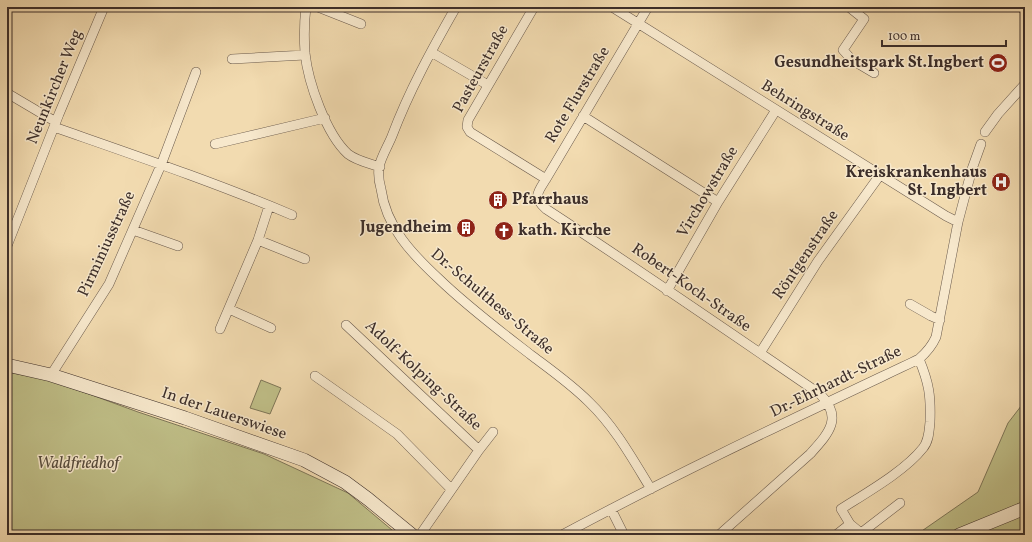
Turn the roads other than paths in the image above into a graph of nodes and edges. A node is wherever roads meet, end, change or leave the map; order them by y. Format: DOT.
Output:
graph roads {
  1 [pos="104,7"];
  2 [pos="306,7"];
  3 [pos="318,7"];
  4 [pos="456,7"];
  5 [pos="534,7"];
  6 [pos="612,7"];
  7 [pos="648,7"];
  8 [pos="849,7"];
  9 [pos="1022,7"];
  10 [pos="1025,12"];
  11 [pos="361,24"];
  12 [pos="638,24"];
  13 [pos="431,52"];
  14 [pos="306,55"];
  15 [pos="232,59"];
  16 [pos="196,72"];
  17 [pos="874,74"];
  18 [pos="1025,84"];
  19 [pos="488,85"];
  20 [pos="7,93"];
  21 [pos="776,110"];
  22 [pos="583,116"];
  23 [pos="325,118"];
  24 [pos="55,124"];
  25 [pos="986,132"];
  26 [pos="215,144"];
  27 [pos="981,144"];
  28 [pos="161,165"];
  29 [pos="380,167"];
  30 [pos="880,175"];
  31 [pos="546,178"];
  32 [pos="537,200"];
  33 [pos="718,202"];
  34 [pos="269,206"];
  35 [pos="292,216"];
  36 [pos="958,222"];
  37 [pos="133,230"];
  38 [pos="258,240"];
  39 [pos="7,246"];
  40 [pos="178,246"];
  41 [pos="305,259"];
  42 [pos="667,291"];
  43 [pos="910,304"];
  44 [pos="229,309"];
  45 [pos="940,320"];
  46 [pos="346,325"];
  47 [pos="271,328"];
  48 [pos="220,329"];
  49 [pos="760,353"];
  50 [pos="919,359"];
  51 [pos="7,364"];
  52 [pos="51,374"];
  53 [pos="315,376"];
  54 [pos="827,403"];
  55 [pos="493,432"];
  56 [pos="479,450"];
  57 [pos="451,489"];
  58 [pos="650,489"];
  59 [pos="900,503"];
  60 [pos="611,508"];
  61 [pos="1025,508"];
  62 [pos="850,524"];
  63 [pos="412,535"];
  64 [pos="420,535"];
  65 [pos="562,535"];
  66 [pos="624,535"];
  67 [pos="719,535"];
  68 [pos="836,535"];
  69 [pos="959,535"];
  1 -- 24 [label="street, Neunkircher Weg"];
  2 -- 14 [label="street"];
  3 -- 11 [label="street"];
  4 -- 13 [label="street, Dr.-Schulthess-Straße"];
  5 -- 19 [label="street, Pasteurstraße"];
  6 -- 12 [label="street, Behringstraße"];
  7 -- 12 [label="street, Rote Flurstraße"];
  8 -- 17 [label="street"];
  9 -- 10 [label="street"];
  12 -- 21 [label="street, Behringstraße"];
  12 -- 22 [label="street, Rote Flurstraße"];
  13 -- 19 [label="street"];
  13 -- 29 [label="street, Dr.-Schulthess-Straße"];
  14 -- 15 [label="street"];
  14 -- 23 [label="street"];
  16 -- 28 [label="street, Pirminiusstraße"];
  18 -- 25 [label="street"];
  19 -- 31 [label="street, Pasteurstraße"];
  20 -- 24 [label="street"];
  21 -- 30 [label="street, Behringstraße"];
  21 -- 33 [label="street, Virchowstraße"];
  22 -- 31 [label="street, Rote Flurstraße"];
  22 -- 33 [label="street"];
  23 -- 26 [label="street"];
  23 -- 29 [label="street"];
  24 -- 28 [label="street"];
  24 -- 39 [label="street, Neunkircher Weg"];
  27 -- 36 [label="street, Dr.-Ehrhardt-Straße"];
  28 -- 34 [label="street"];
  28 -- 37 [label="street, Pirminiusstraße"];
  29 -- 58 [label="street, Dr.-Schulthess-Straße"];
  30 -- 36 [label="street, Behringstraße"];
  30 -- 49 [label="street, Röntgenstraße"];
  31 -- 32 [label="street, Rote Flurstraße"];
  32 -- 42 [label="street, Robert-Koch-Straße"];
  33 -- 42 [label="street, Virchowstraße"];
  34 -- 35 [label="street"];
  34 -- 38 [label="street"];
  36 -- 45 [label="street, Dr.-Ehrhardt-Straße"];
  37 -- 40 [label="street"];
  37 -- 52 [label="street, Pirminiusstraße"];
  38 -- 41 [label="street"];
  38 -- 44 [label="street"];
  42 -- 49 [label="street, Robert-Koch-Straße"];
  43 -- 45 [label="street"];
  44 -- 47 [label="street"];
  44 -- 48 [label="street"];
  45 -- 50 [label="street, Dr.-Ehrhardt-Straße"];
  46 -- 56 [label="street, Adolf-Kolping-Straße"];
  49 -- 54 [label="street, Robert-Koch-Straße"];
  50 -- 54 [label="street, Dr.-Ehrhardt-Straße"];
  50 -- 62 [label="street"];
  51 -- 52 [label="street, In der Lauerswiese"];
  52 -- 63 [label="street, In der Lauerswiese"];
  53 -- 57 [label="street"];
  54 -- 58 [label="street, Dr.-Ehrhardt-Straße"];
  54 -- 67 [label="street"];
  55 -- 56 [label="street"];
  56 -- 57 [label="street"];
  57 -- 64 [label="street"];
  58 -- 60 [label="street, Dr.-Ehrhardt-Straße"];
  59 -- 62 [label="street"];
  60 -- 65 [label="street, Dr.-Ehrhardt-Straße"];
  60 -- 66 [label="street"];
  61 -- 69 [label="street"];
  62 -- 68 [label="street"];
}
